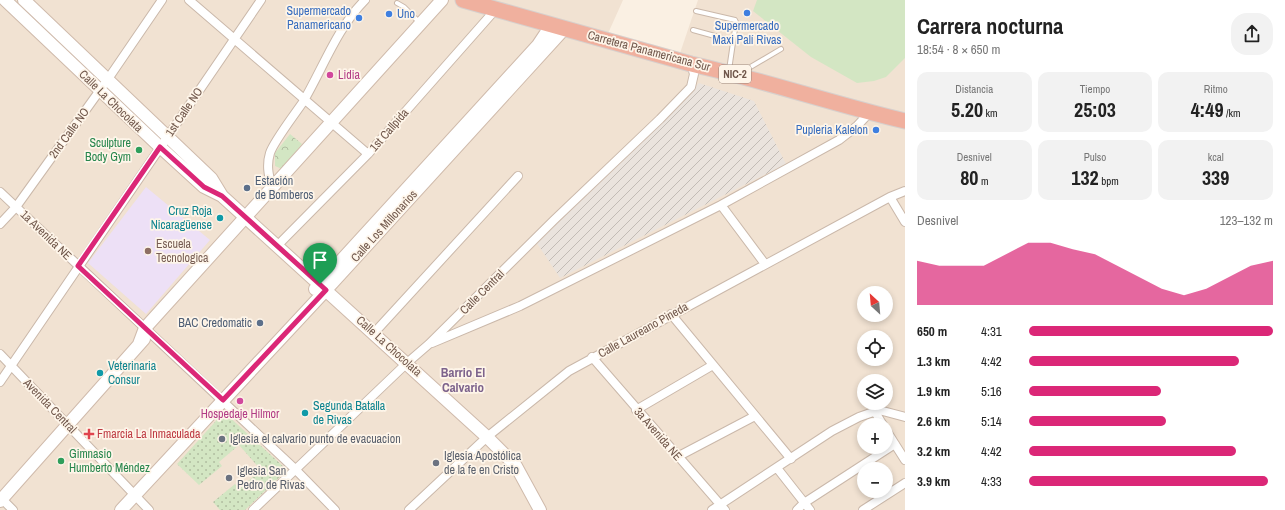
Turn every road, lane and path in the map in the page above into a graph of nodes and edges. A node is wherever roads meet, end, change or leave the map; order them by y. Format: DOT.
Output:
graph roads {
  1 [pos="5,0"];
  2 [pos="24,0"];
  3 [pos="162,0"];
  4 [pos="189,0"];
  5 [pos="261,0"];
  6 [pos="365,0"];
  7 [pos="442,0"];
  8 [pos="463,0"];
  9 [pos="397,3"];
  10 [pos="496,9"];
  11 [pos="696,11"];
  12 [pos="421,24"];
  13 [pos="558,26"];
  14 [pos="693,30"];
  15 [pos="235,38"];
  16 [pos="733,41"];
  17 [pos="781,49"];
  18 [pos="692,64"];
  19 [pos="733,73"];
  20 [pos="108,79"];
  21 [pos="100,90"];
  22 [pos="304,99"];
  23 [pos="870,112"];
  24 [pos="905,121"];
  25 [pos="333,122"];
  26 [pos="168,136"];
  27 [pos="160,147"];
  28 [pos="368,154"];
  29 [pos="518,176"];
  30 [pos="272,189"];
  31 [pos="0,192"];
  32 [pos="905,192"];
  33 [pos="222,196"];
  34 [pos="890,197"];
  35 [pos="721,205"];
  36 [pos="16,207"];
  37 [pos="248,219"];
  38 [pos="905,222"];
  39 [pos="0,224"];
  40 [pos="277,246"];
  41 [pos="765,264"];
  42 [pos="78,266"];
  43 [pos="323,287"];
  44 [pos="671,314"];
  45 [pos="147,330"];
  46 [pos="374,333"];
  47 [pos="429,344"];
  48 [pos="0,354"];
  49 [pos="592,358"];
  50 [pos="407,363"];
  51 [pos="11,366"];
  52 [pos="713,366"];
  53 [pos="0,382"];
  54 [pos="220,398"];
  55 [pos="636,410"];
  56 [pos="875,412"];
  57 [pos="755,416"];
  58 [pos="905,417"];
  59 [pos="879,418"];
  60 [pos="69,425"];
  61 [pos="487,437"];
  62 [pos="893,441"];
  63 [pos="895,444"];
  64 [pos="677,457"];
  65 [pos="791,459"];
  66 [pos="905,460"];
  67 [pos="777,468"];
  68 [pos="295,469"];
  69 [pos="905,483"];
  70 [pos="133,493"];
  71 [pos="1,499"];
  72 [pos="804,503"];
  73 [pos="722,507"];
  74 [pos="13,510"];
  75 [pos="114,510"];
  76 [pos="121,510"];
  77 [pos="149,510"];
  78 [pos="253,510"];
  79 [pos="336,510"];
  80 [pos="409,510"];
  81 [pos="540,510"];
  82 [pos="712,510"];
  83 [pos="797,510"];
  84 [pos="810,510"];
  85 [pos="863,510"];
  1 -- 21 [label="street, Calle La Chocolata"];
  2 -- 20 [label="street, Calle La Chocolata"];
  3 -- 20 [label="street, 2nd Calle NO"];
  4 -- 15 [label="street"];
  5 -- 15 [label="street, 1st Calle NO"];
  6 -- 22 [label="street"];
  7 -- 12 [label="street"];
  8 -- 10 [label="highway, Carretera Panamericana Sur / NIC-2"];
  9 -- 12 [label="lane"];
  10 -- 13 [label="highway, Carretera Panamericana Sur / NIC-2"];
  10 -- 28 [label="street, 1st Callpida"];
  11 -- 16 [label="lane"];
  12 -- 25 [label="street"];
  13 -- 18 [label="highway, Carretera Panamericana Sur / NIC-2"];
  13 -- 43 [label="street, Calle Los Millonarios"];
  14 -- 16 [label="lane"];
  15 -- 22 [label="street"];
  15 -- 26 [label="street, 1st Calle NO"];
  16 -- 19 [label="lane"];
  17 -- 19 [label="lane"];
  18 -- 19 [label="highway, Carretera Panamericana Sur / NIC-2"];
  18 -- 47 [label="street, Calle Central"];
  19 -- 23 [label="highway, Carretera Panamericana Sur / NIC-2"];
  20 -- 21 [label="street, 2nd Calle NO"];
  20 -- 26 [label="street, Calle La Chocolata"];
  21 -- 27 [label="street, Calle La Chocolata"];
  21 -- 36 [label="street, 2nd Calle NO"];
  22 -- 25 [label="street"];
  22 -- 30 [label="street"];
  23 -- 24 [label="highway, Carretera Panamericana Sur / NIC-2"];
  23 -- 35 [label="street"];
  25 -- 28 [label="street"];
  25 -- 30 [label="street"];
  26 -- 27 [label="street, 1st Calle NO"];
  26 -- 33 [label="street, Calle La Chocolata"];
  27 -- 33 [label="street, Calle La Chocolata"];
  27 -- 42 [label="street, 1st Calle NO"];
  28 -- 40 [label="street, 1st Callpida"];
  29 -- 46 [label="street"];
  30 -- 37 [label="street"];
  31 -- 36 [label="street, 1a Avenida NE"];
  32 -- 34 [label="street, Calle Laureano Pineda"];
  33 -- 37 [label="street, Calle La Chocolata"];
  34 -- 38 [label="street"];
  34 -- 41 [label="street, Calle Laureano Pineda"];
  35 -- 41 [label="street"];
  35 -- 47 [label="street"];
  36 -- 39 [label="street, 2nd Calle NO"];
  36 -- 42 [label="street, 1a Avenida NE"];
  37 -- 40 [label="street, Calle La Chocolata"];
  37 -- 45 [label="street"];
  40 -- 43 [label="street, Calle La Chocolata"];
  41 -- 44 [label="street, Calle Laureano Pineda"];
  42 -- 45 [label="street, 1a Avenida NE"];
  42 -- 51 [label="street, 1st Calle NO"];
  43 -- 46 [label="street, Calle La Chocolata"];
  43 -- 54 [label="street, Calle Los Millonarios"];
  44 -- 49 [label="street, Calle Laureano Pineda"];
  44 -- 52 [label="street"];
  45 -- 54 [label="street, 1a Avenida NE"];
  45 -- 60 [label="street"];
  46 -- 50 [label="street, Calle La Chocolata"];
  47 -- 50 [label="street, Calle Central"];
  48 -- 51 [label="street, Avenida Central"];
  49 -- 55 [label="street, 3a Avenida NE"];
  49 -- 61 [label="street, Calle Laureano Pineda"];
  50 -- 61 [label="street, Calle La Chocolata"];
  50 -- 68 [label="street, Calle Central"];
  51 -- 53 [label="street, 1st Calle NO"];
  51 -- 60 [label="street, Avenida Central"];
  52 -- 55 [label="street"];
  52 -- 57 [label="street"];
  54 -- 68 [label="street, 1a Avenida NE"];
  54 -- 70 [label="street, Calle Los Millonarios"];
  55 -- 64 [label="street, 3a Avenida NE"];
  56 -- 58 [label="street"];
  56 -- 59 [label="street"];
  56 -- 65 [label="street"];
  57 -- 64 [label="street"];
  57 -- 65 [label="street"];
  60 -- 70 [label="street, Avenida Central"];
  60 -- 71 [label="street"];
  61 -- 80 [label="street, Calle Laureano Pineda"];
  61 -- 81 [label="street, Calle La Chocolata"];
  62 -- 63 [label="street"];
  63 -- 66 [label="street"];
  63 -- 72 [label="street"];
  64 -- 73 [label="street, 3a Avenida NE"];
  65 -- 67 [label="street"];
  67 -- 72 [label="street"];
  67 -- 73 [label="street"];
  68 -- 78 [label="street, Calle Central"];
  68 -- 79 [label="street, 1a Avenida NE"];
  69 -- 85 [label="street"];
  70 -- 75 [label="street, Calle Los Millonarios"];
  70 -- 76 [label="street, Calle Los Millonarios"];
  70 -- 77 [label="street, Avenida Central"];
  71 -- 74 [label="street"];
  72 -- 83 [label="street"];
  72 -- 84 [label="street"];
  73 -- 82 [label="street"];
}
